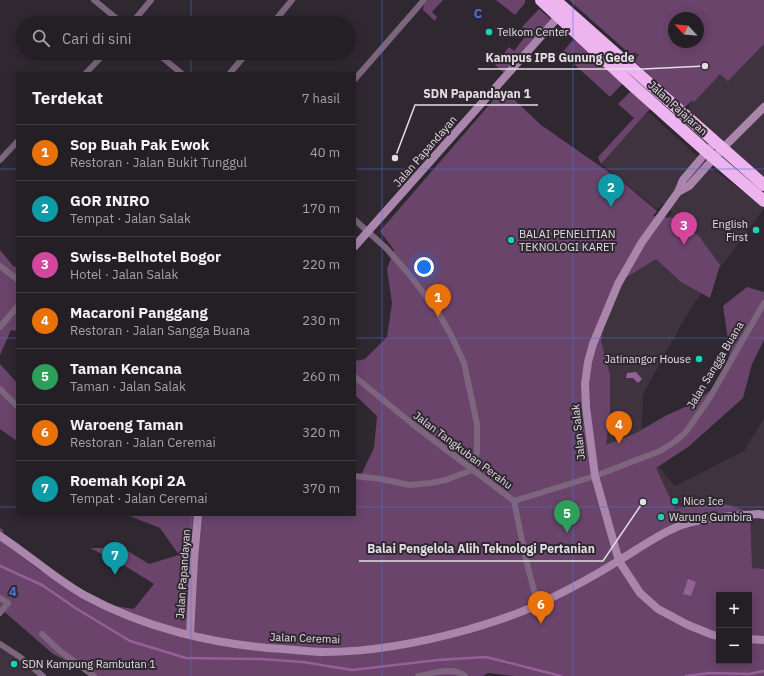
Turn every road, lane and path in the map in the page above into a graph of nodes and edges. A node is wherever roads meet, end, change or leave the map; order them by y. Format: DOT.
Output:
graph roads {
  1 [pos="94,0"];
  2 [pos="151,0"];
  3 [pos="292,0"];
  4 [pos="424,0"];
  5 [pos="541,0"];
  6 [pos="555,0"];
  7 [pos="113,16"];
  8 [pos="138,16"];
  9 [pos="278,16"];
  10 [pos="559,16"];
  11 [pos="98,60"];
  12 [pos="165,60"];
  13 [pos="241,60"];
  14 [pos="87,72"];
  15 [pos="180,72"];
  16 [pos="231,72"];
  17 [pos="356,78"];
  18 [pos="764,107"];
  19 [pos="16,143"];
  20 [pos="719,145"];
  21 [pos="710,155"];
  22 [pos="0,160"];
  23 [pos="764,185"];
  24 [pos="764,200"];
  25 [pos="356,221"];
  26 [pos="368,232"];
  27 [pos="356,245"];
  28 [pos="0,266"];
  29 [pos="16,278"];
  30 [pos="764,303"];
  31 [pos="16,308"];
  32 [pos="0,327"];
  33 [pos="356,378"];
  34 [pos="0,389"];
  35 [pos="16,405"];
  36 [pos="472,470"];
  37 [pos="356,476"];
  38 [pos="595,476"];
  39 [pos="514,501"];
  40 [pos="764,515"];
  41 [pos="198,516"];
  42 [pos="0,536"];
  43 [pos="619,561"];
  44 [pos="0,598"];
  45 [pos="538,605"];
  46 [pos="0,613"];
  47 [pos="42,634"];
  48 [pos="190,635"];
  49 [pos="716,636"];
  50 [pos="752,639"];
  51 [pos="764,640"];
  52 [pos="0,644"];
  53 [pos="43,676"];
  54 [pos="94,676"];
  55 [pos="418,676"];
  56 [pos="465,676"];
  1 -- 7 [label="street"];
  2 -- 8 [label="street"];
  3 -- 9 [label="street"];
  4 -- 17 [label="street"];
  5 -- 10 [label="highway, Jalan Pajajaran"];
  6 -- 20 [label="highway, Jalan Pajajaran"];
  10 -- 21 [label="highway, Jalan Pajajaran"];
  10 -- 26 [label="street, Jalan Papandayan"];
  11 -- 14 [label="street"];
  12 -- 15 [label="street"];
  13 -- 16 [label="street"];
  18 -- 20 [label="street, Jalan Salak"];
  19 -- 22 [label="street"];
  20 -- 21 [label="street, Jalan Salak"];
  20 -- 23 [label="highway, Jalan Pajajaran"];
  21 -- 24 [label="highway, Jalan Pajajaran"];
  21 -- 38 [label="street, Jalan Salak"];
  25 -- 26 [label="street"];
  26 -- 27 [label="street, Jalan Papandayan"];
  26 -- 36 [label="street"];
  28 -- 29 [label="street"];
  30 -- 38 [label="street, Jalan Sangga Buana"];
  31 -- 32 [label="street"];
  33 -- 36 [label="street, Jalan Tangkuban Perahu"];
  34 -- 35 [label="street"];
  36 -- 37 [label="street"];
  36 -- 39 [label="street, Jalan Tangkuban Perahu"];
  38 -- 39 [label="street, Jalan Sangga Buana"];
  38 -- 43 [label="street, Jalan Salak"];
  39 -- 45 [label="street, Jalan Tangkuban Perahu"];
  40 -- 43 [label="street, Jalan Ceremai"];
  41 -- 48 [label="street, Jalan Papandayan"];
  42 -- 48 [label="street, Jalan Ceremai"];
  43 -- 45 [label="street, Jalan Ceremai"];
  43 -- 49 [label="street, Jalan Salak"];
  44 -- 46 [label="street"];
  45 -- 48 [label="street, Jalan Ceremai"];
  47 -- 54 [label="street"];
  50 -- 51 [label="street"];
  52 -- 53 [label="street"];
  55 -- 56 [label="street"];
}
